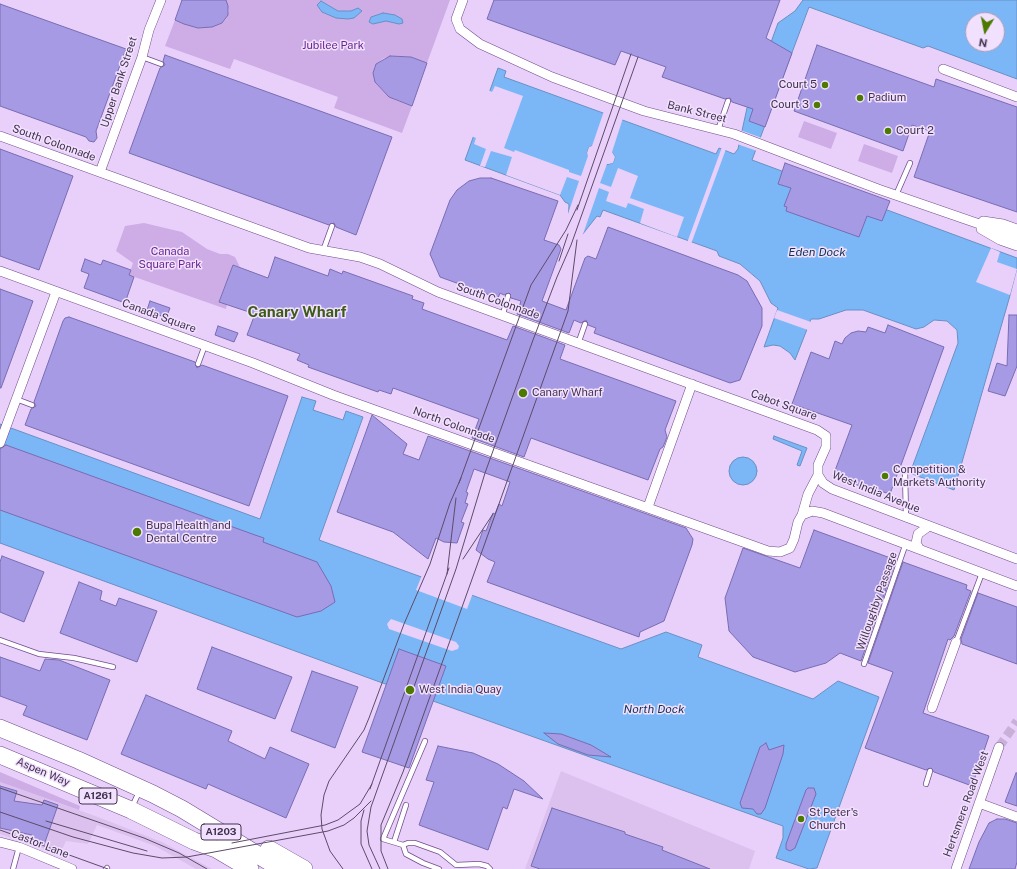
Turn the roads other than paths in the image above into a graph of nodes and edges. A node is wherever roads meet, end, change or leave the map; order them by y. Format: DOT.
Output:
graph roads {
  1 [pos="161,0"];
  2 [pos="463,0"];
  3 [pos="142,57"];
  4 [pos="161,64"];
  5 [pos="943,70"];
  6 [pos="1017,97"];
  7 [pos="728,100"];
  8 [pos="718,130"];
  9 [pos="0,136"];
  10 [pos="910,163"];
  11 [pos="100,172"];
  12 [pos="896,195"];
  13 [pos="962,218"];
  14 [pos="332,226"];
  15 [pos="1017,229"];
  16 [pos="1017,237"];
  17 [pos="1017,246"];
  18 [pos="323,251"];
  19 [pos="0,271"];
  20 [pos="56,292"];
  21 [pos="508,296"];
  22 [pos="503,314"];
  23 [pos="585,324"];
  24 [pos="578,344"];
  25 [pos="205,345"];
  26 [pos="253,363"];
  27 [pos="198,364"];
  28 [pos="692,384"];
  29 [pos="16,399"];
  30 [pos="32,406"];
  31 [pos="0,443"];
  32 [pos="900,468"];
  33 [pos="818,476"];
  34 [pos="648,507"];
  35 [pos="802,515"];
  36 [pos="906,517"];
  37 [pos="929,526"];
  38 [pos="906,543"];
  39 [pos="919,548"];
  40 [pos="1017,559"];
  41 [pos="982,573"];
  42 [pos="1017,586"];
  43 [pos="0,640"];
  44 [pos="956,642"];
  45 [pos="864,664"];
  46 [pos="113,667"];
  47 [pos="932,708"];
  48 [pos="0,728"];
  49 [pos="425,741"];
  50 [pos="999,747"];
  51 [pos="0,755"];
  52 [pos="930,771"];
  53 [pos="926,784"];
  54 [pos="141,788"];
  55 [pos="978,803"];
  56 [pos="406,806"];
  57 [pos="182,809"];
  58 [pos="131,810"];
  59 [pos="1017,817"];
  60 [pos="194,841"];
  61 [pos="0,842"];
  62 [pos="394,842"];
  63 [pos="403,846"];
  64 [pos="19,848"];
  65 [pos="423,863"];
  66 [pos="13,869"];
  67 [pos="72,869"];
  68 [pos="230,869"];
  69 [pos="250,869"];
  70 [pos="281,869"];
  71 [pos="304,869"];
  72 [pos="427,869"];
  73 [pos="439,869"];
  74 [pos="490,869"];
  75 [pos="956,869"];
  1 -- 3 [label="street, Upper Bank Street"];
  2 -- 8 [label="street, Bank Street"];
  3 -- 4 [label="lane"];
  3 -- 11 [label="street, Upper Bank Street"];
  5 -- 6 [label="street"];
  7 -- 8 [label="lane"];
  8 -- 12 [label="street, Bank Street"];
  9 -- 11 [label="street, South Colonnade"];
  10 -- 12 [label="lane"];
  11 -- 18 [label="street, South Colonnade"];
  12 -- 13 [label="street, Bank Street"];
  13 -- 15 [label="street, Bank Street"];
  13 -- 16 [label="street, Bank Street"];
  13 -- 17 [label="street, Bank Street"];
  14 -- 18 [label="lane"];
  18 -- 22 [label="street, South Colonnade"];
  19 -- 20 [label="street"];
  20 -- 25 [label="street, Canada Square"];
  20 -- 29 [label="street"];
  21 -- 22 [label="lane"];
  22 -- 24 [label="street, South Colonnade"];
  23 -- 24 [label="lane"];
  24 -- 28 [label="street, South Colonnade"];
  25 -- 26 [label="street, Canada Square"];
  25 -- 27 [label="lane"];
  26 -- 34 [label="street, North Colonnade"];
  28 -- 33 [label="street, Cabot Square"];
  28 -- 34 [label="street"];
  29 -- 30 [label="lane"];
  29 -- 31 [label="street"];
  32 -- 36 [label="lane"];
  33 -- 35 [label="street, Cabot Square"];
  33 -- 36 [label="street, West India Avenue"];
  34 -- 35 [label="street, Cabot Square"];
  35 -- 38 [label="street"];
  36 -- 37 [label="street, West India Avenue"];
  37 -- 39 [label="street, West India Avenue"];
  37 -- 40 [label="street, West India Avenue"];
  38 -- 39 [label="street"];
  38 -- 45 [label="lane, Willoughby Passage"];
  39 -- 41 [label="street"];
  41 -- 42 [label="street"];
  41 -- 44 [label="lane"];
  43 -- 46 [label="lane"];
  44 -- 47 [label="street"];
  48 -- 54 [label="highway, A1261"];
  49 -- 62 [label="lane"];
  50 -- 55 [label="street, Hertsmere Road West"];
  51 -- 58 [label="highway, Aspen Way / A1261"];
  52 -- 53 [label="lane"];
  54 -- 57 [label="highway, A1261"];
  54 -- 58 [label="lane"];
  55 -- 59 [label="street"];
  55 -- 75 [label="street, Hertsmere Road West"];
  56 -- 62 [label="lane"];
  57 -- 70 [label="highway, A1203"];
  57 -- 71 [label="highway, A1261"];
  58 -- 60 [label="highway, Aspen Way / A1261"];
  60 -- 68 [label="highway, A1261"];
  60 -- 69 [label="highway, A1203"];
  61 -- 64 [label="street, Castor Lane"];
  62 -- 63 [label="lane"];
  63 -- 65 [label="lane"];
  63 -- 74 [label="lane"];
  64 -- 66 [label="lane"];
  64 -- 67 [label="street, Castor Lane"];
  65 -- 72 [label="lane"];
  65 -- 73 [label="lane"];
}
